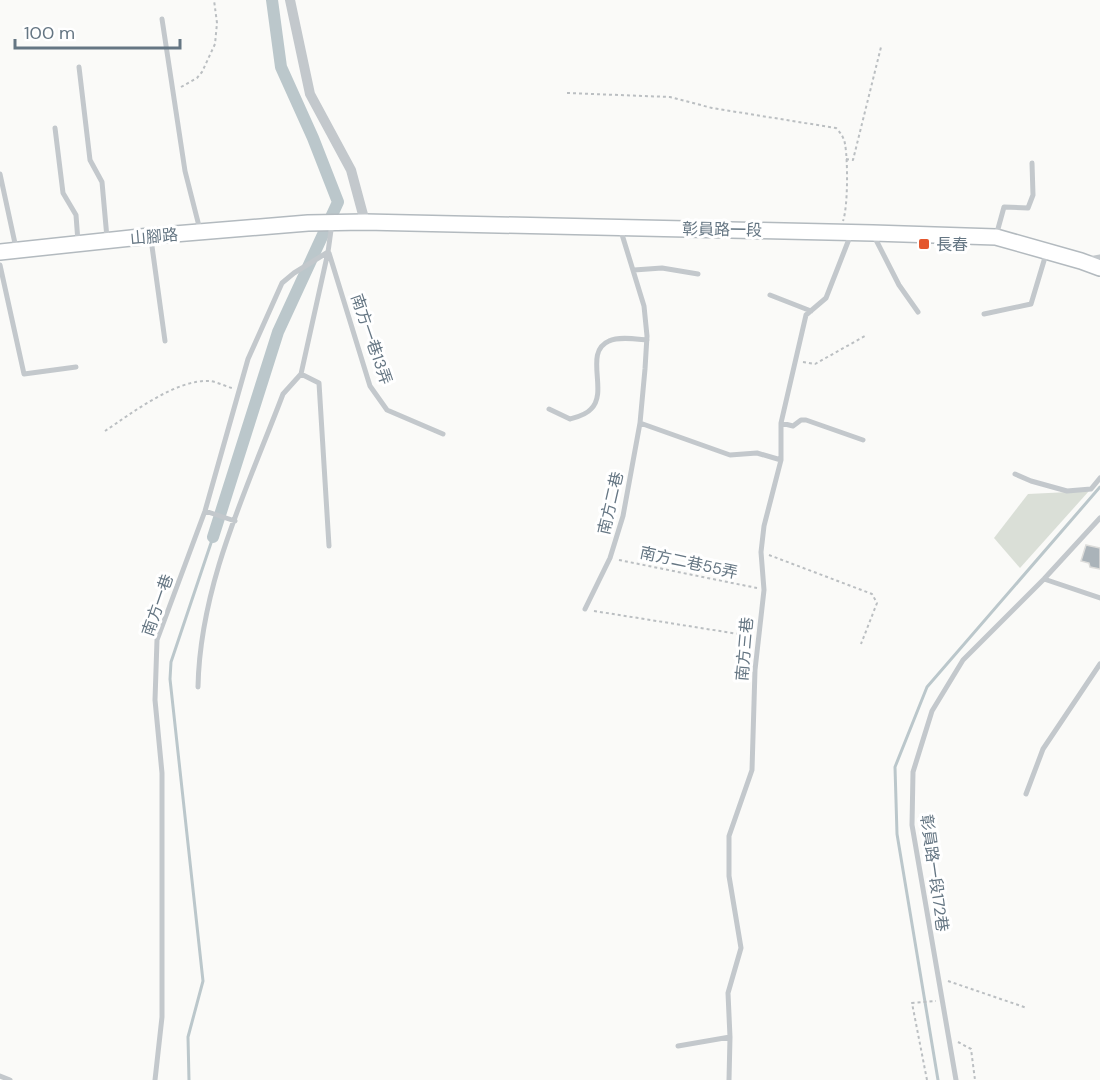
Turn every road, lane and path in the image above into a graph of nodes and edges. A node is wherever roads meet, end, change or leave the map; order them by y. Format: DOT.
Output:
graph roads {
  1 [pos="214,0"];
  2 [pos="290,0"];
  3 [pos="162,19"];
  4 [pos="880,47"];
  5 [pos="79,67"];
  6 [pos="172,93"];
  7 [pos="567,93"];
  8 [pos="55,128"];
  9 [pos="846,159"];
  10 [pos="1032,163"];
  11 [pos="0,174"];
  12 [pos="366,222"];
  13 [pos="335,223"];
  14 [pos="620,226"];
  15 [pos="201,232"];
  16 [pos="873,232"];
  17 [pos="846,233"];
  18 [pos="150,236"];
  19 [pos="996,237"];
  20 [pos="107,240"];
  21 [pos="78,243"];
  22 [pos="16,250"];
  23 [pos="1047,251"];
  24 [pos="0,252"];
  25 [pos="328,252"];
  26 [pos="1100,257"];
  27 [pos="1081,261"];
  28 [pos="0,265"];
  29 [pos="1100,268"];
  30 [pos="634,270"];
  31 [pos="698,274"];
  32 [pos="770,295"];
  33 [pos="811,311"];
  34 [pos="918,312"];
  35 [pos="984,314"];
  36 [pos="865,336"];
  37 [pos="646,340"];
  38 [pos="165,341"];
  39 [pos="795,360"];
  40 [pos="76,368"];
  41 [pos="301,374"];
  42 [pos="239,390"];
  43 [pos="549,409"];
  44 [pos="640,423"];
  45 [pos="781,423"];
  46 [pos="105,431"];
  47 [pos="443,434"];
  48 [pos="863,440"];
  49 [pos="782,460"];
  50 [pos="1015,474"];
  51 [pos="1100,478"];
  52 [pos="205,511"];
  53 [pos="1100,518"];
  54 [pos="235,521"];
  55 [pos="329,546"];
  56 [pos="761,552"];
  57 [pos="610,558"];
  58 [pos="1044,579"];
  59 [pos="764,590"];
  60 [pos="1100,598"];
  61 [pos="585,609"];
  62 [pos="759,637"];
  63 [pos="861,644"];
  64 [pos="1100,664"];
  65 [pos="198,687"];
  66 [pos="1026,794"];
  67 [pos="939,981"];
  68 [pos="942,1000"];
  69 [pos="1027,1008"];
  70 [pos="730,1037"];
  71 [pos="949,1040"];
  72 [pos="678,1046"];
  73 [pos="0,1076"];
  74 [pos="10,1080"];
  75 [pos="155,1080"];
  76 [pos="729,1080"];
  77 [pos="927,1080"];
  78 [pos="956,1080"];
  79 [pos="975,1080"];
  1 -- 6 [label="path"];
  2 -- 12 [label="street"];
  3 -- 6 [label="lane"];
  4 -- 9 [label="path"];
  5 -- 20 [label="lane"];
  6 -- 15 [label="lane"];
  7 -- 9 [label="path"];
  8 -- 21 [label="lane"];
  9 -- 17 [label="path"];
  10 -- 19 [label="lane"];
  11 -- 22 [label="lane"];
  12 -- 13 [label="main road, 彰員路一段"];
  12 -- 14 [label="main road, 彰員路一段"];
  13 -- 15 [label="main road, 山腳路"];
  13 -- 25 [label="lane"];
  14 -- 17 [label="main road, 彰員路一段"];
  14 -- 30 [label="lane, 南方二巷"];
  15 -- 18 [label="main road, 山腳路"];
  16 -- 17 [label="main road, 彰員路一段"];
  16 -- 19 [label="main road, 彰員路一段"];
  16 -- 34 [label="lane"];
  17 -- 33 [label="lane, 南方三巷"];
  18 -- 20 [label="main road, 山腳路"];
  18 -- 38 [label="lane"];
  19 -- 23 [label="main road, 彰員路一段"];
  20 -- 21 [label="main road, 山腳路"];
  21 -- 22 [label="main road, 山腳路"];
  22 -- 24 [label="main road, 山腳路"];
  23 -- 27 [label="main road, 彰員路一段"];
  23 -- 35 [label="lane"];
  25 -- 41 [label="lane"];
  25 -- 42 [label="lane, 南方一巷"];
  25 -- 47 [label="lane, 南方一巷13弄"];
  26 -- 27 [label="lane"];
  27 -- 29 [label="main road, 彰員路一段"];
  28 -- 40 [label="lane"];
  30 -- 31 [label="lane"];
  30 -- 37 [label="lane, 南方二巷"];
  32 -- 33 [label="lane"];
  33 -- 39 [label="lane, 南方三巷"];
  36 -- 39 [label="path"];
  37 -- 43 [label="lane"];
  37 -- 44 [label="lane, 南方二巷"];
  39 -- 45 [label="lane, 南方三巷"];
  41 -- 54 [label="lane"];
  41 -- 55 [label="lane"];
  42 -- 46 [label="path"];
  42 -- 52 [label="lane, 南方一巷"];
  44 -- 49 [label="lane"];
  44 -- 57 [label="lane, 南方二巷"];
  45 -- 48 [label="lane"];
  45 -- 49 [label="lane, 南方三巷"];
  49 -- 56 [label="lane, 南方三巷"];
  50 -- 51 [label="lane"];
  52 -- 54 [label="lane"];
  52 -- 75 [label="lane, 南方一巷"];
  53 -- 58 [label="lane, 彰員路一段172巷"];
  54 -- 65 [label="lane"];
  56 -- 59 [label="lane, 南方三巷"];
  56 -- 63 [label="path"];
  57 -- 59 [label="path, 南方二巷55弄"];
  57 -- 61 [label="lane, 南方二巷"];
  58 -- 60 [label="lane"];
  58 -- 67 [label="lane, 彰員路一段172巷"];
  59 -- 62 [label="lane, 南方三巷"];
  61 -- 62 [label="path"];
  62 -- 70 [label="lane, 南方三巷"];
  64 -- 66 [label="lane"];
  67 -- 68 [label="lane, 彰員路一段172巷"];
  67 -- 69 [label="path"];
  68 -- 71 [label="lane, 彰員路一段172巷"];
  68 -- 77 [label="path"];
  70 -- 72 [label="lane"];
  70 -- 76 [label="lane, 南方三巷"];
  71 -- 78 [label="lane, 彰員路一段172巷"];
  71 -- 79 [label="path"];
  73 -- 74 [label="lane"];
}
